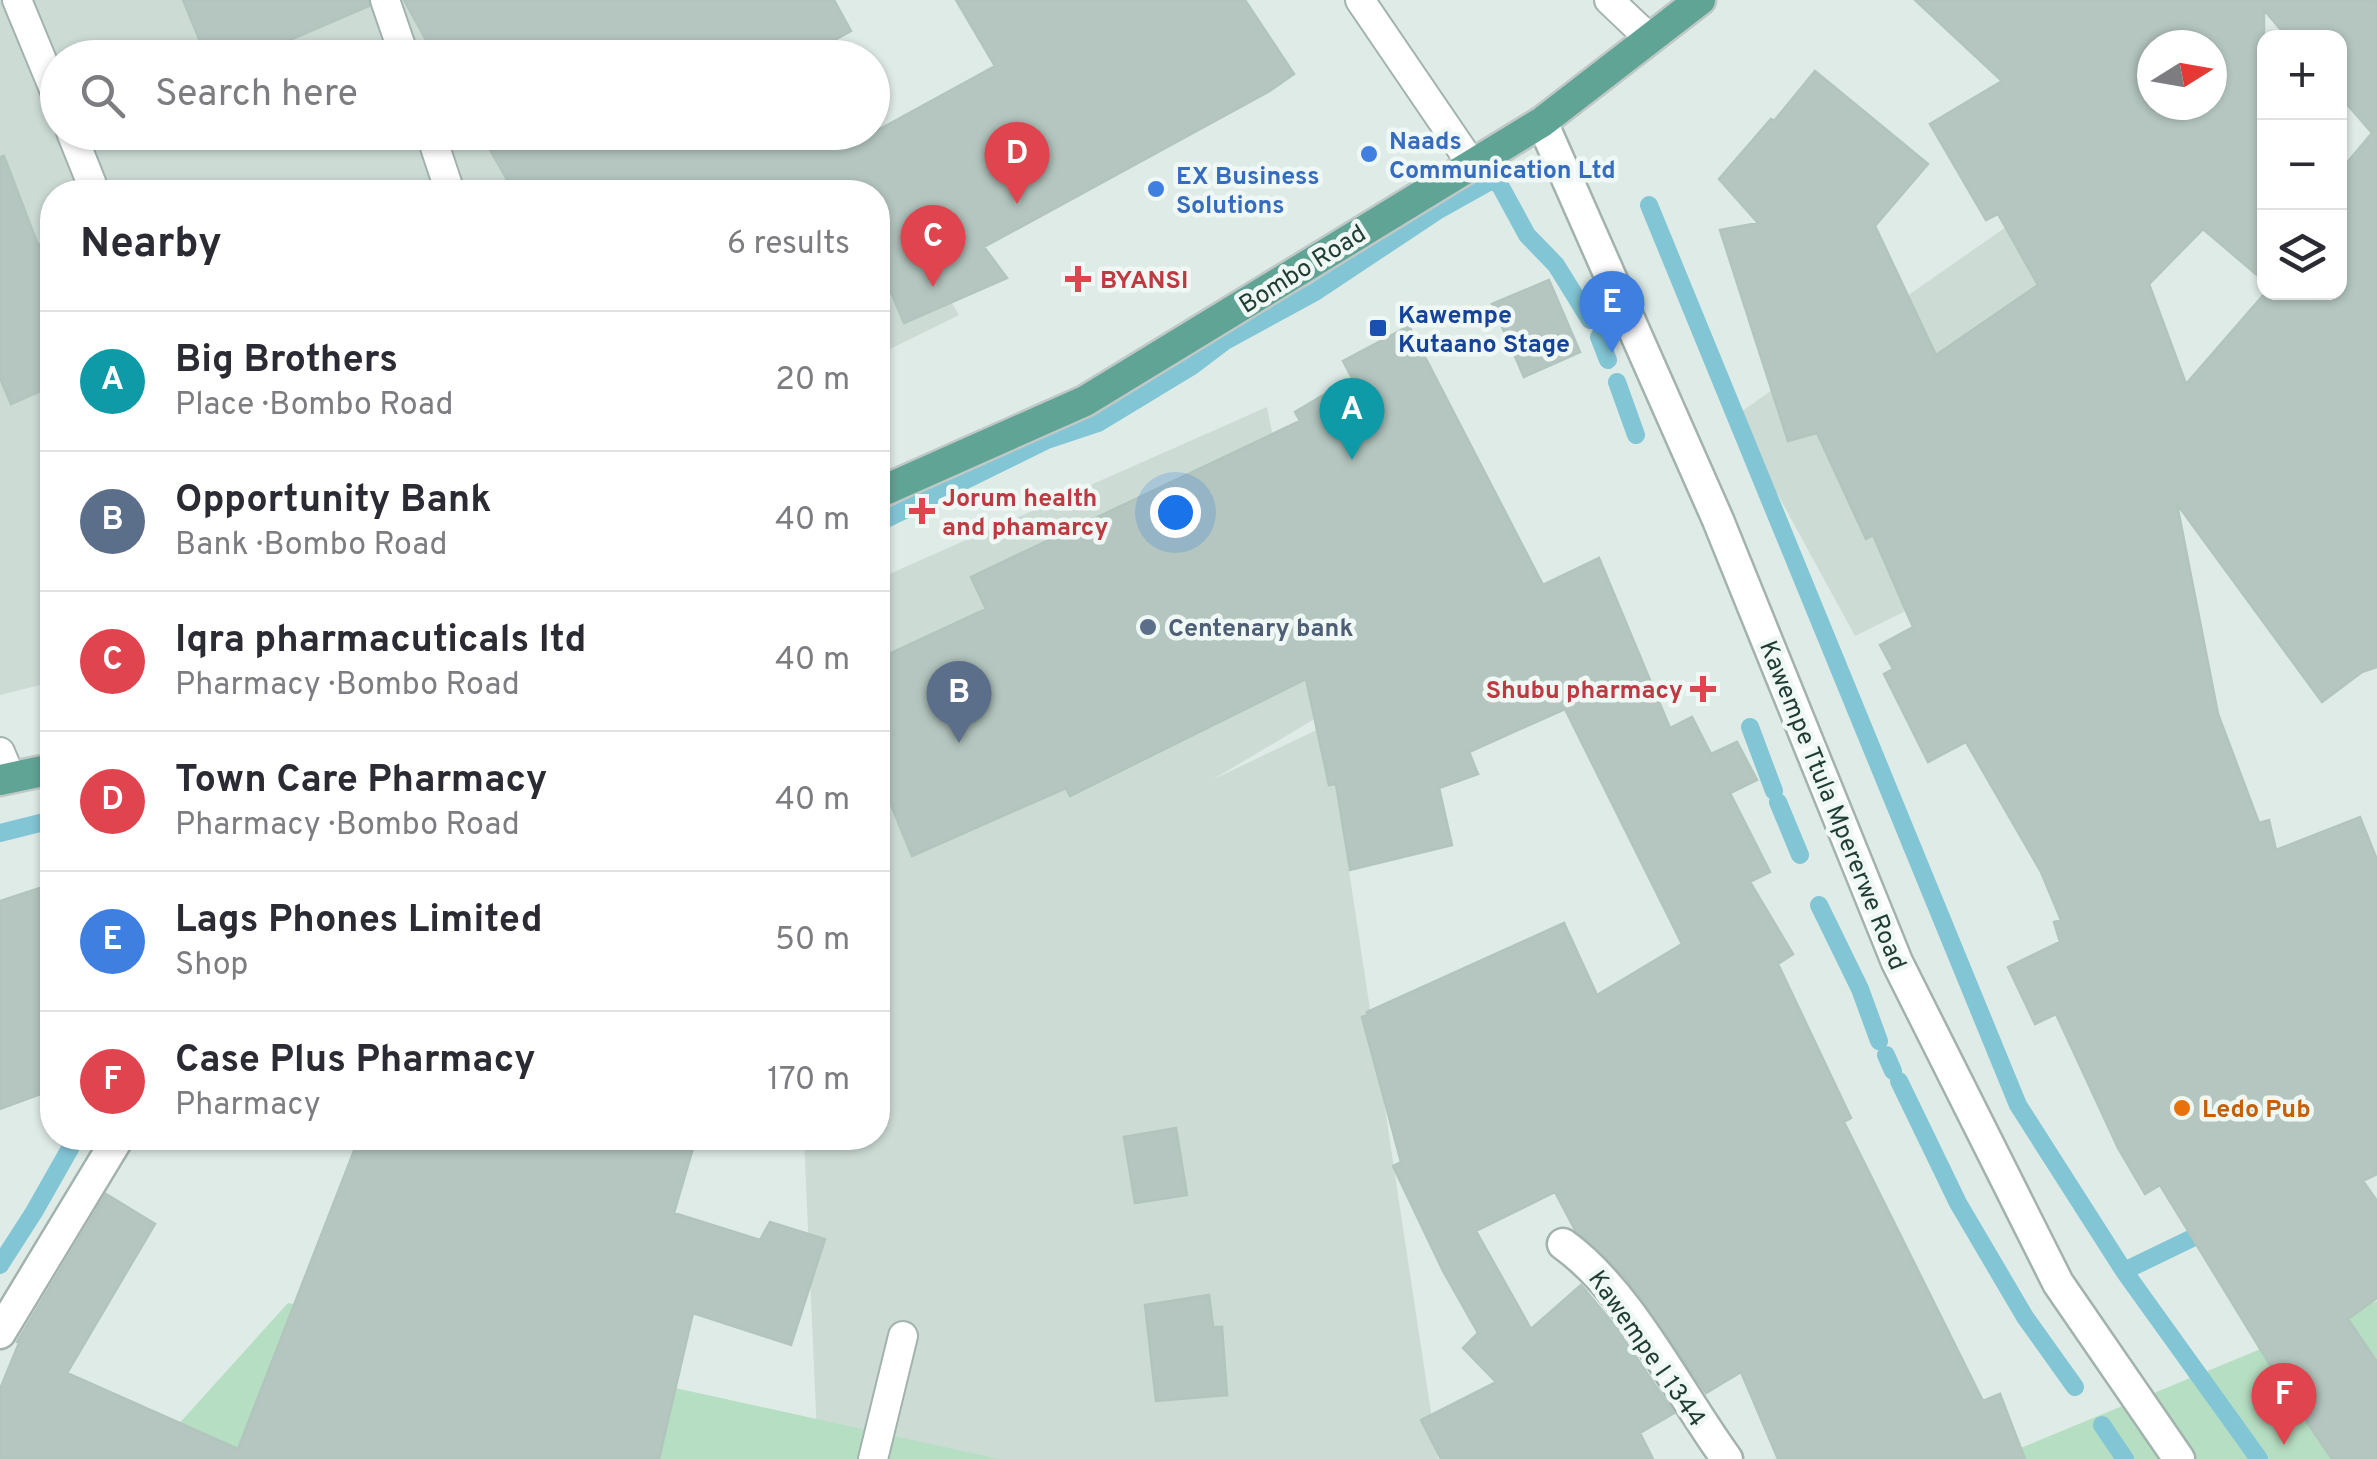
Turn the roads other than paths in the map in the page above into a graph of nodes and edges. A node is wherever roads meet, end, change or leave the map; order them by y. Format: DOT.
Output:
graph roads {
  1 [pos="17,0"];
  2 [pos="385,0"];
  3 [pos="1360,0"];
  4 [pos="1609,0"];
  5 [pos="1700,0"];
  6 [pos="1650,38"];
  7 [pos="399,40"];
  8 [pos="40,56"];
  9 [pos="1542,122"];
  10 [pos="78,150"];
  11 [pos="436,150"];
  12 [pos="1472,163"];
  13 [pos="91,180"];
  14 [pos="446,180"];
  15 [pos="890,488"];
  16 [pos="40,769"];
  17 [pos="4,770"];
  18 [pos="111,1150"];
  19 [pos="1563,1244"];
  20 [pos="0,1332"];
  21 [pos="904,1336"];
  22 [pos="873,1459"];
  23 [pos="1727,1459"];
  24 [pos="2179,1459"];
  1 -- 8 [label="lane"];
  2 -- 7 [label="lane"];
  3 -- 12 [label="lane"];
  4 -- 6 [label="lane"];
  5 -- 6 [label="main road, Bombo Road"];
  6 -- 9 [label="main road, Bombo Road"];
  9 -- 12 [label="main road, Bombo Road"];
  9 -- 24 [label="street, Kawempe Ttula Mpererwe Road"];
  10 -- 13 [label="lane"];
  11 -- 14 [label="lane"];
  12 -- 15 [label="main road, Bombo Road"];
  16 -- 17 [label="main road"];
  18 -- 20 [label="street"];
  19 -- 23 [label="street, Kawempe I 1344"];
  21 -- 22 [label="lane"];
}
